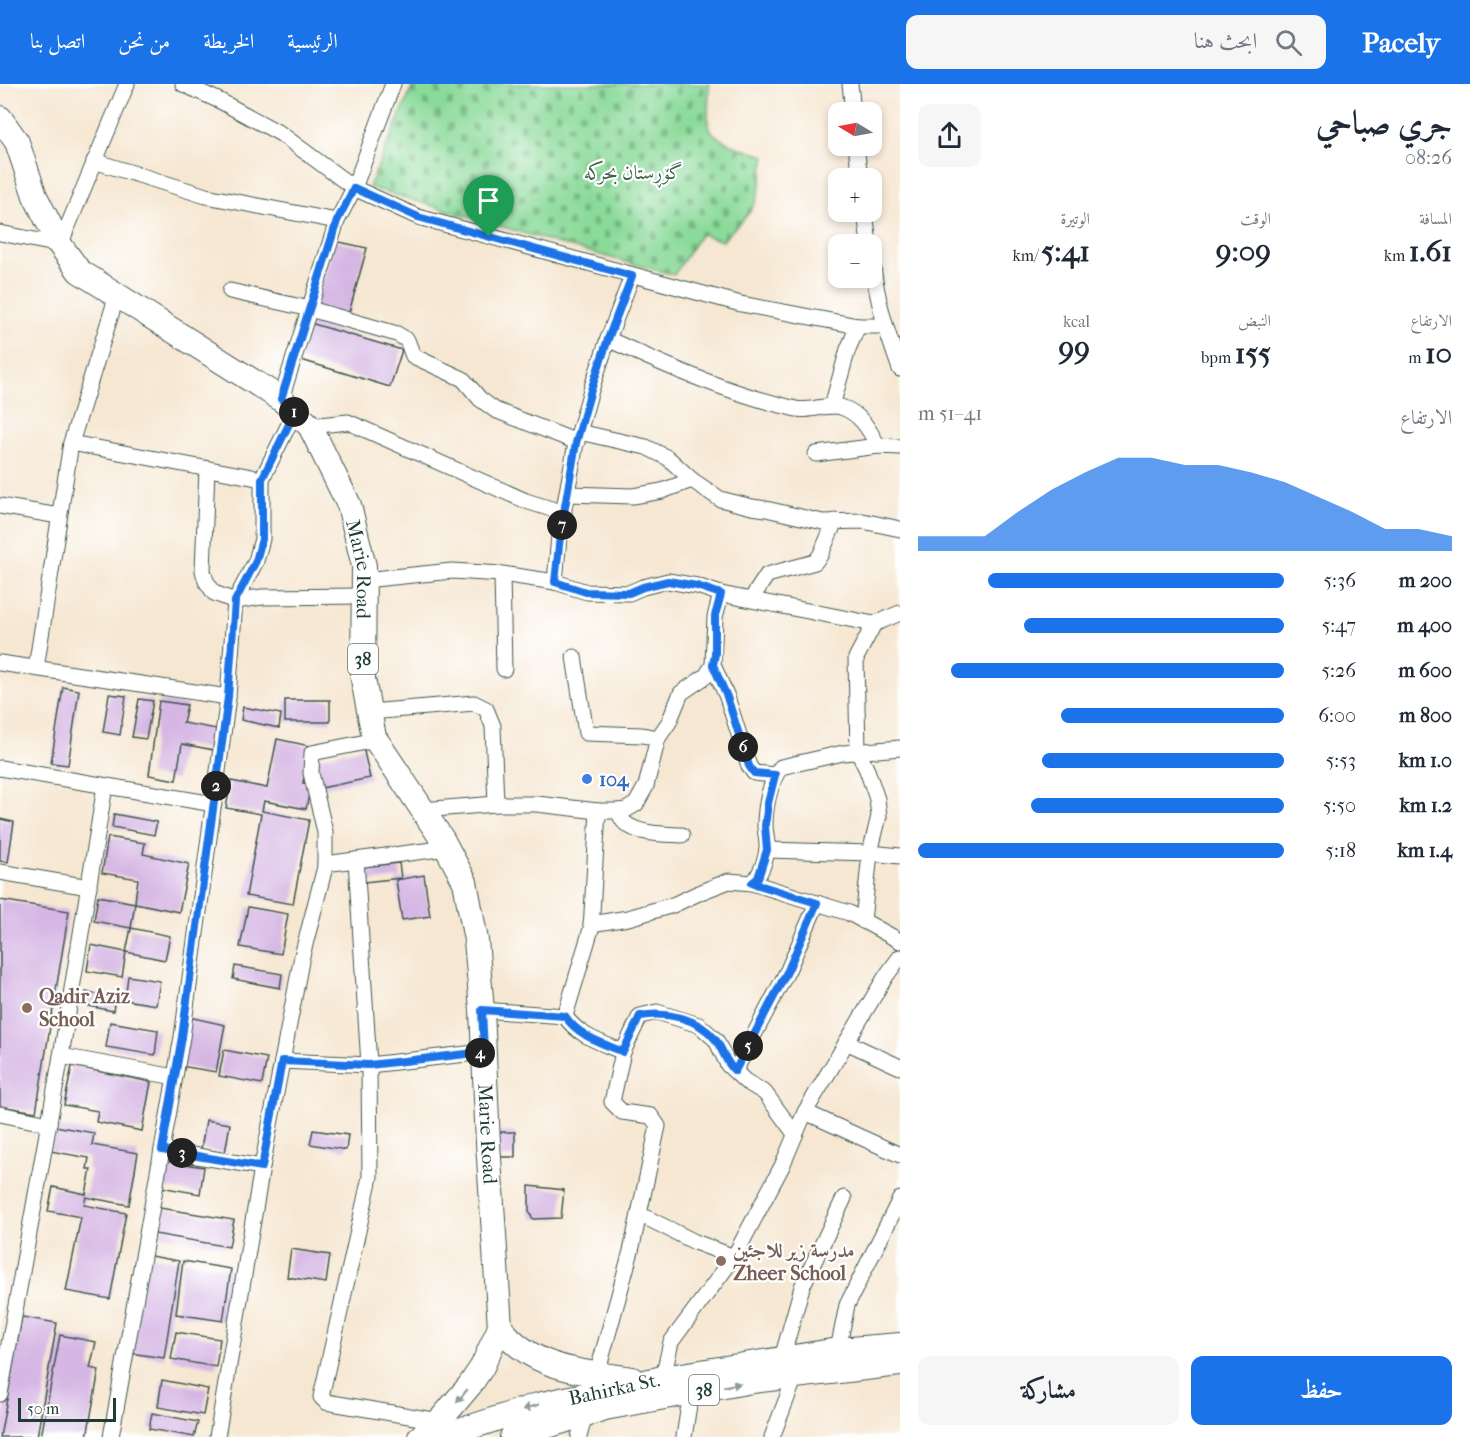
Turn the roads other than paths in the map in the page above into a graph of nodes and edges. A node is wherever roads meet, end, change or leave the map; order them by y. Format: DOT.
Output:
graph roads {
  1 [pos="127,84"];
  2 [pos="393,84"];
  3 [pos="850,84"];
  4 [pos="190,85"];
  5 [pos="852,102"];
  6 [pos="0,118"];
  7 [pos="94,161"];
  8 [pos="354,188"];
  9 [pos="337,221"];
  10 [pos="0,233"];
  11 [pos="60,245"];
  12 [pos="632,276"];
  13 [pos="876,288"];
  14 [pos="230,291"];
  15 [pos="117,295"];
  16 [pos="310,309"];
  17 [pos="858,326"];
  18 [pos="884,326"];
  19 [pos="608,339"];
  20 [pos="900,369"];
  21 [pos="832,406"];
  22 [pos="295,412"];
  23 [pos="578,437"];
  24 [pos="71,443"];
  25 [pos="878,446"];
  26 [pos="900,447"];
  27 [pos="816,453"];
  28 [pos="207,469"];
  29 [pos="262,479"];
  30 [pos="692,480"];
  31 [pos="568,494"];
  32 [pos="0,506"];
  33 [pos="564,513"];
  34 [pos="59,516"];
  35 [pos="835,521"];
  36 [pos="900,529"];
  37 [pos="502,574"];
  38 [pos="555,582"];
  39 [pos="364,588"];
  40 [pos="721,594"];
  41 [pos="752,598"];
  42 [pos="235,601"];
  43 [pos="900,613"];
  44 [pos="874,624"];
  45 [pos="574,657"];
  46 [pos="0,663"];
  47 [pos="713,665"];
  48 [pos="36,668"];
  49 [pos="504,669"];
  50 [pos="228,697"];
  51 [pos="370,712"];
  52 [pos="658,738"];
  53 [pos="376,740"];
  54 [pos="900,748"];
  55 [pos="858,752"];
  56 [pos="0,768"];
  57 [pos="775,775"];
  58 [pos="105,786"];
  59 [pos="214,804"];
  60 [pos="496,804"];
  61 [pos="422,810"];
  62 [pos="598,811"];
  63 [pos="618,811"];
  64 [pos="682,835"];
  65 [pos="447,848"];
  66 [pos="767,850"];
  67 [pos="870,853"];
  68 [pos="900,856"];
  69 [pos="356,860"];
  70 [pos="325,864"];
  71 [pos="0,872"];
  72 [pos="752,883"];
  73 [pos="89,887"];
  74 [pos="817,903"];
  75 [pos="863,921"];
  76 [pos="591,924"];
  77 [pos="900,941"];
  78 [pos="900,957"];
  79 [pos="482,1010"];
  80 [pos="565,1016"];
  81 [pos="846,1042"];
  82 [pos="484,1052"];
  83 [pos="623,1052"];
  84 [pos="61,1056"];
  85 [pos="282,1061"];
  86 [pos="369,1065"];
  87 [pos="900,1067"];
  88 [pos="735,1071"];
  89 [pos="175,1077"];
  90 [pos="805,1112"];
  91 [pos="0,1114"];
  92 [pos="49,1124"];
  93 [pos="795,1134"];
  94 [pos="162,1150"];
  95 [pos="900,1155"];
  96 [pos="262,1167"];
  97 [pos="844,1198"];
  98 [pos="900,1199"];
  99 [pos="639,1214"];
  100 [pos="734,1257"];
  101 [pos="500,1327"];
  102 [pos="900,1345"];
  103 [pos="838,1350"];
  104 [pos="900,1364"];
  105 [pos="788,1368"];
  106 [pos="597,1374"];
  107 [pos="656,1380"];
  108 [pos="692,1392"];
  109 [pos="0,1394"];
  110 [pos="582,1426"];
  111 [pos="440,1429"];
  112 [pos="111,1437"];
  113 [pos="217,1437"];
  114 [pos="420,1437"];
  115 [pos="512,1437"];
  116 [pos="684,1437"];
  117 [pos="772,1437"];
  1 -- 7 [label="street"];
  2 -- 8 [label="street"];
  3 -- 5 [label="street"];
  4 -- 8 [label="street"];
  6 -- 11 [label="main road"];
  7 -- 9 [label="street"];
  7 -- 11 [label="street"];
  8 -- 9 [label="street"];
  8 -- 12 [label="street"];
  9 -- 16 [label="street"];
  10 -- 11 [label="street"];
  11 -- 15 [label="main road"];
  12 -- 17 [label="street"];
  12 -- 19 [label="street"];
  13 -- 18 [label="street"];
  14 -- 16 [label="street"];
  15 -- 22 [label="main road"];
  15 -- 24 [label="street"];
  16 -- 22 [label="street"];
  16 -- 23 [label="street"];
  17 -- 18 [label="street"];
  17 -- 21 [label="street"];
  18 -- 20 [label="street"];
  19 -- 21 [label="street"];
  19 -- 23 [label="street"];
  21 -- 25 [label="street"];
  22 -- 29 [label="street"];
  22 -- 33 [label="street"];
  22 -- 39 [label="main road, Marie Road / 38"];
  23 -- 30 [label="street"];
  23 -- 31 [label="street"];
  24 -- 28 [label="street"];
  24 -- 34 [label="street"];
  25 -- 26 [label="street"];
  25 -- 27 [label="street"];
  28 -- 29 [label="street"];
  28 -- 42 [label="street"];
  29 -- 42 [label="street"];
  30 -- 31 [label="street"];
  30 -- 35 [label="street"];
  31 -- 33 [label="street"];
  32 -- 34 [label="street"];
  33 -- 38 [label="street"];
  34 -- 48 [label="street"];
  35 -- 36 [label="street"];
  35 -- 41 [label="street"];
  37 -- 38 [label="street"];
  37 -- 39 [label="street"];
  37 -- 49 [label="street"];
  38 -- 40 [label="street"];
  39 -- 42 [label="street"];
  39 -- 51 [label="main road, Marie Road / 38"];
  40 -- 41 [label="street"];
  40 -- 47 [label="street"];
  41 -- 44 [label="street"];
  42 -- 50 [label="street"];
  43 -- 44 [label="street"];
  44 -- 55 [label="street"];
  45 -- 52 [label="street"];
  46 -- 48 [label="street"];
  47 -- 52 [label="street"];
  47 -- 57 [label="street"];
  48 -- 50 [label="street"];
  50 -- 59 [label="street"];
  51 -- 53 [label="main road, Marie Road / 38"];
  51 -- 60 [label="street"];
  52 -- 63 [label="street"];
  53 -- 61 [label="main road, Marie Road / 38"];
  53 -- 70 [label="street"];
  54 -- 55 [label="street"];
  55 -- 57 [label="street"];
  55 -- 67 [label="street"];
  56 -- 58 [label="street"];
  57 -- 66 [label="street"];
  58 -- 59 [label="street"];
  58 -- 73 [label="street"];
  59 -- 89 [label="street"];
  60 -- 61 [label="street"];
  60 -- 62 [label="street"];
  61 -- 65 [label="main road, Marie Road / 38"];
  62 -- 63 [label="street"];
  62 -- 76 [label="street"];
  63 -- 64 [label="street"];
  65 -- 69 [label="street"];
  65 -- 79 [label="main road, Marie Road / 38"];
  66 -- 67 [label="street"];
  66 -- 72 [label="street"];
  67 -- 68 [label="street"];
  67 -- 75 [label="street"];
  69 -- 70 [label="street"];
  69 -- 86 [label="street"];
  70 -- 85 [label="street"];
  71 -- 73 [label="street"];
  72 -- 74 [label="street"];
  72 -- 76 [label="street"];
  73 -- 84 [label="street"];
  74 -- 75 [label="street"];
  74 -- 88 [label="street"];
  75 -- 77 [label="street"];
  76 -- 80 [label="street"];
  78 -- 81 [label="street"];
  79 -- 80 [label="street"];
  79 -- 82 [label="main road, Marie Road / 38"];
  80 -- 83 [label="street"];
  81 -- 87 [label="street"];
  81 -- 90 [label="street"];
  82 -- 86 [label="street"];
  82 -- 101 [label="main road, Marie Road / 38"];
  83 -- 88 [label="street"];
  83 -- 99 [label="street"];
  84 -- 89 [label="street"];
  84 -- 92 [label="street"];
  85 -- 86 [label="street"];
  85 -- 96 [label="street"];
  86 -- 111 [label="street"];
  88 -- 93 [label="street"];
  89 -- 94 [label="street"];
  90 -- 93 [label="street"];
  90 -- 95 [label="street"];
  91 -- 92 [label="street"];
  92 -- 109 [label="street"];
  93 -- 100 [label="street"];
  94 -- 96 [label="street"];
  94 -- 112 [label="street"];
  96 -- 113 [label="street"];
  97 -- 105 [label="street"];
  98 -- 103 [label="street"];
  99 -- 100 [label="street"];
  99 -- 106 [label="street"];
  100 -- 107 [label="street"];
  101 -- 106 [label="main road, 38"];
  101 -- 111 [label="main road, 38, one-way"];
  102 -- 103 [label="main road, Bahirka St. / 38"];
  103 -- 105 [label="main road, Bahirka St. / 38"];
  104 -- 105 [label="main road, Bahirka St. / 38"];
  105 -- 107 [label="main road, Bahirka St. / 38"];
  108 -- 105 [label="main road, Bahirka St. / 38, one-way"];
  105 -- 117 [label="street"];
  106 -- 107 [label="main road, 38"];
  107 -- 111 [label="main road, Bahirka St. / 38, one-way"];
  108 -- 110 [label="main road, Bahirka St. / 38"];
  108 -- 116 [label="street"];
  110 -- 115 [label="main road, Bahirka St. / 38"];
  111 -- 114 [label="main road, 38"];
}
